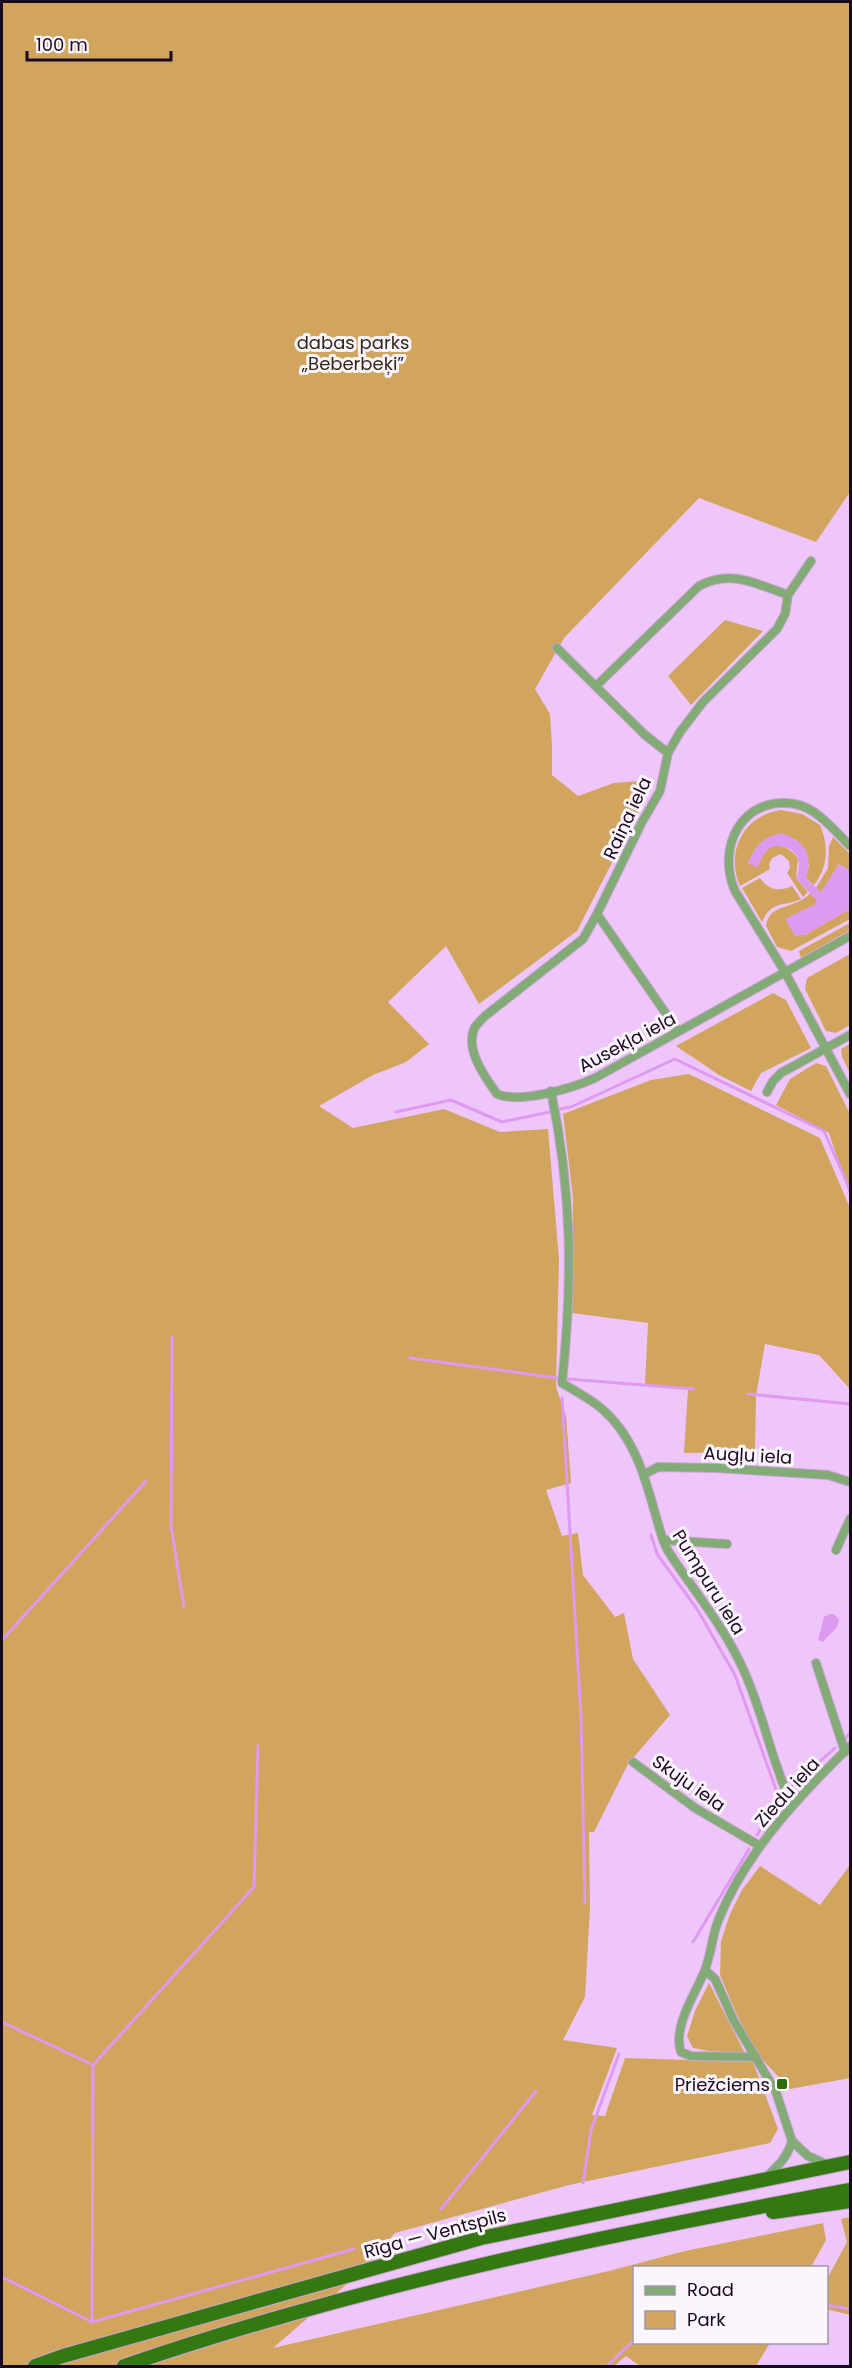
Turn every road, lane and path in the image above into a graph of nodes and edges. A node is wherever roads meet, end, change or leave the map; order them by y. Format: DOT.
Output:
graph roads {
  1 [pos="811,561"];
  2 [pos="788,595"];
  3 [pos="557,648"];
  4 [pos="596,686"];
  5 [pos="668,753"];
  6 [pos="850,846"];
  7 [pos="597,914"];
  8 [pos="850,936"];
  9 [pos="785,972"];
  10 [pos="678,1031"];
  11 [pos="850,1035"];
  12 [pos="826,1048"];
  13 [pos="551,1091"];
  14 [pos="767,1092"];
  15 [pos="850,1094"];
  16 [pos="645,1474"];
  17 [pos="850,1482"];
  18 [pos="850,1519"];
  19 [pos="663,1540"];
  20 [pos="727,1544"];
  21 [pos="836,1550"];
  22 [pos="816,1664"];
  23 [pos="848,1749"];
  24 [pos="633,1762"];
  25 [pos="792,1805"];
  26 [pos="760,1846"];
  27 [pos="705,1970"];
  28 [pos="756,2057"];
  29 [pos="792,2142"];
  30 [pos="850,2162"];
  31 [pos="831,2166"];
  32 [pos="764,2179"];
  33 [pos="850,2190"];
  34 [pos="850,2200"];
  35 [pos="699,2218"];
  36 [pos="35,2367"];
  37 [pos="124,2367"];
  1 -- 2 [label="street, Raiņa iela"];
  2 -- 4 [label="street"];
  2 -- 5 [label="street, Raiņa iela"];
  3 -- 4 [label="street"];
  4 -- 5 [label="street"];
  5 -- 7 [label="street, Raiņa iela"];
  6 -- 9 [label="street"];
  7 -- 10 [label="street"];
  7 -- 13 [label="street, Ausekļa iela"];
  8 -- 9 [label="street, Ausekļa iela"];
  9 -- 10 [label="street, Ausekļa iela"];
  9 -- 12 [label="street"];
  10 -- 13 [label="street, Ausekļa iela"];
  11 -- 12 [label="street"];
  12 -- 14 [label="street"];
  12 -- 15 [label="street"];
  13 -- 16 [label="street, Pumpuru iela"];
  16 -- 17 [label="street, Augļu iela"];
  16 -- 19 [label="street, Pumpuru iela"];
  18 -- 21 [label="street"];
  19 -- 20 [label="street"];
  19 -- 25 [label="street, Pumpuru iela"];
  22 -- 23 [label="street"];
  23 -- 25 [label="street, Ziedu iela"];
  24 -- 26 [label="street, Skuju iela"];
  25 -- 26 [label="street, Ziedu iela"];
  26 -- 27 [label="street, Ziedu iela"];
  27 -- 28 [label="street"];
  27 -- 28 [label="street"];
  28 -- 29 [label="street"];
  29 -- 31 [label="street"];
  29 -- 32 [label="street"];
  30 -- 31 [label="highway, Rīga — Ventspils"];
  31 -- 32 [label="highway, Rīga — Ventspils"];
  32 -- 36 [label="highway, Rīga — Ventspils"];
  33 -- 35 [label="highway"];
  34 -- 35 [label="highway"];
  35 -- 37 [label="highway"];
}
